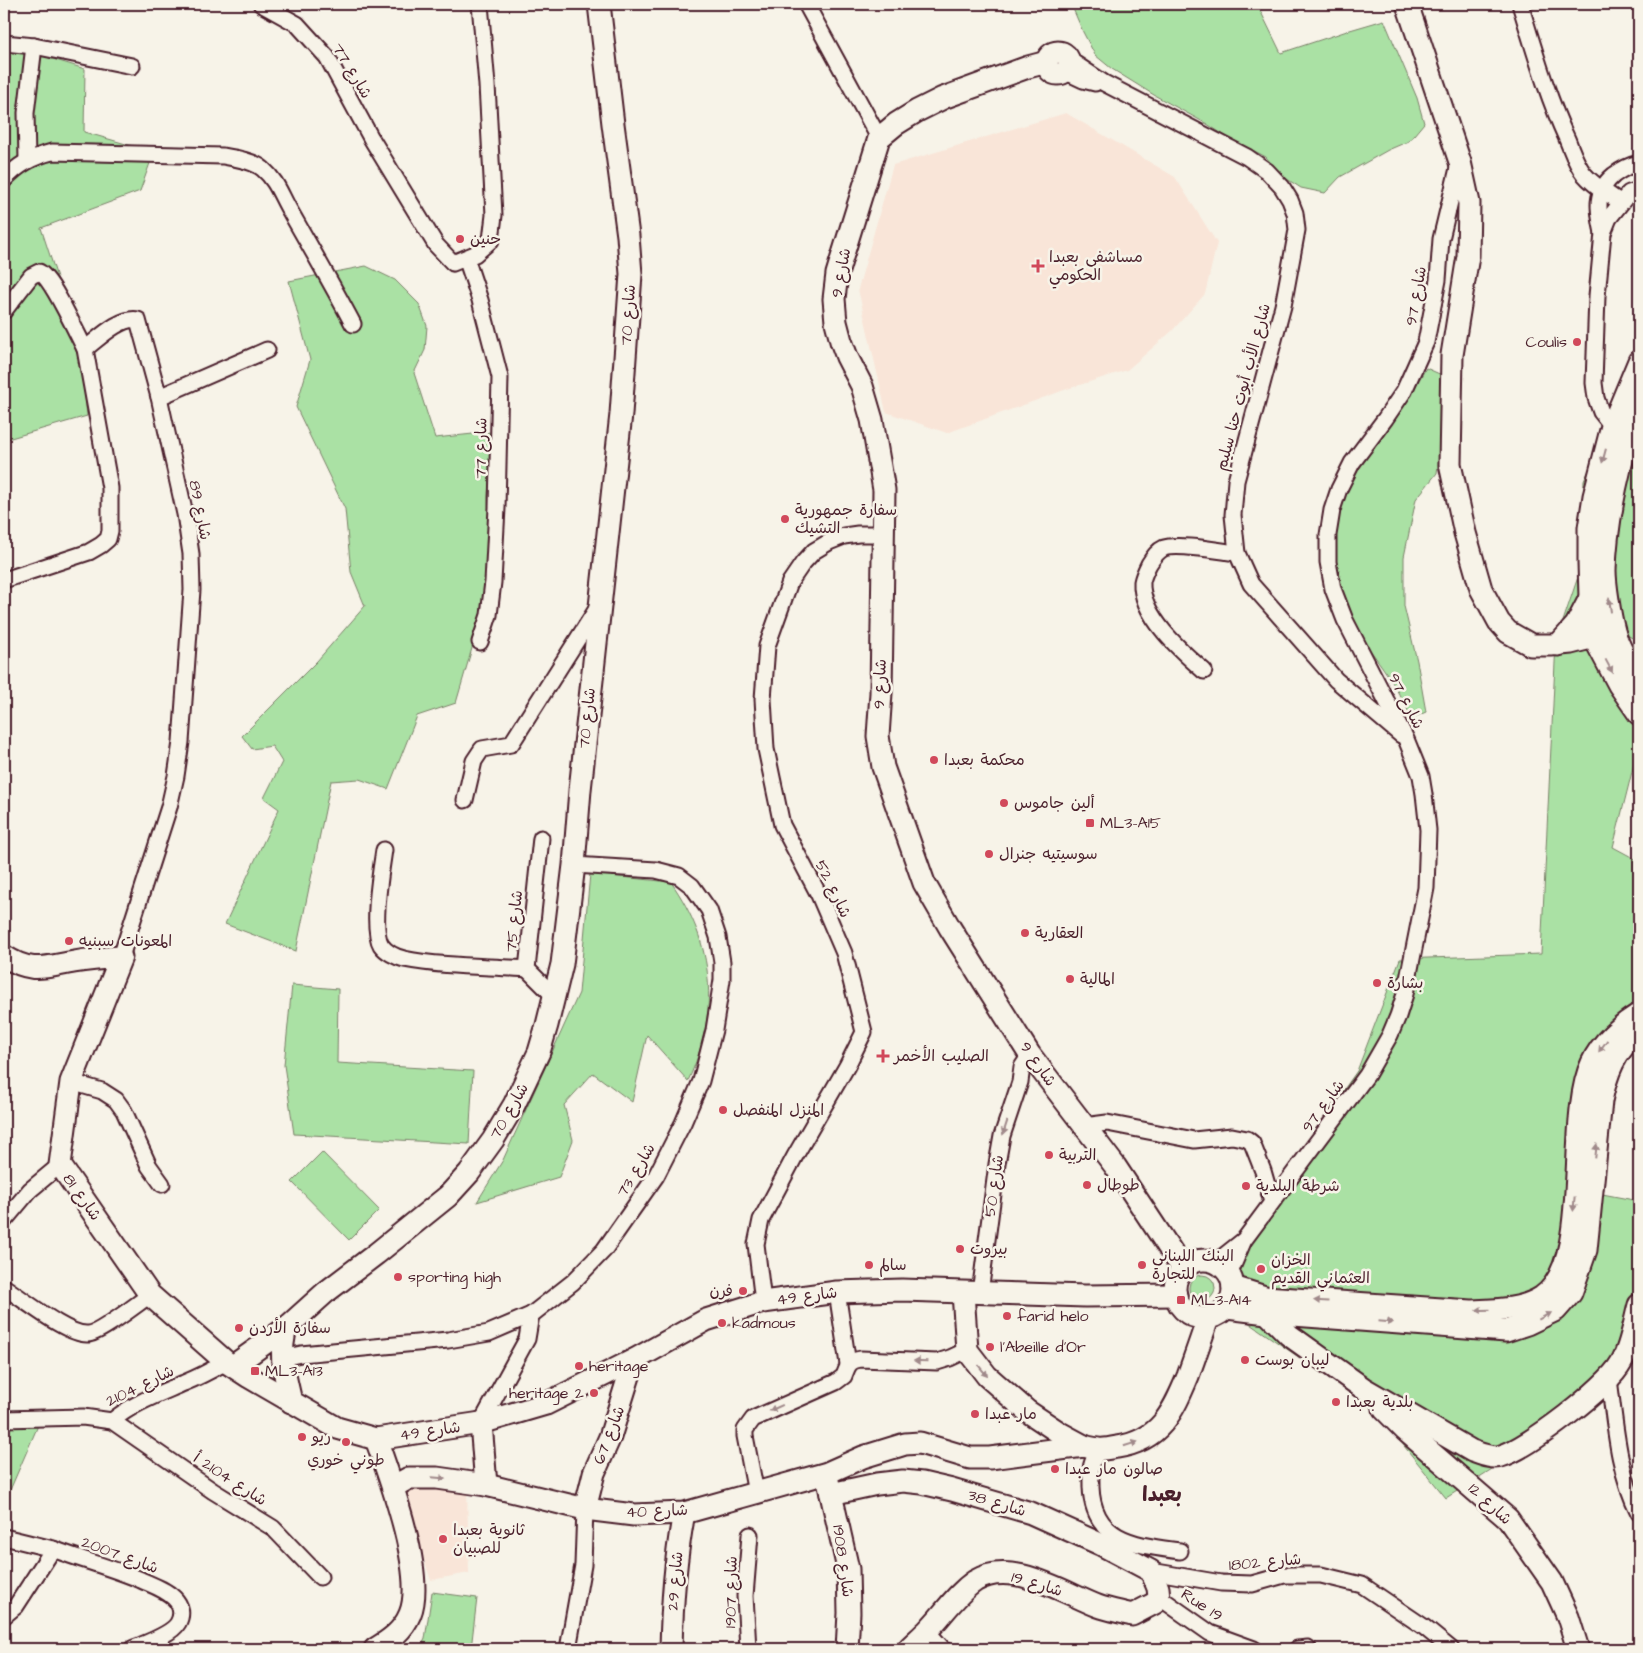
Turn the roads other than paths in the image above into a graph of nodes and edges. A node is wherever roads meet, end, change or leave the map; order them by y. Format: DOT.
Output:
graph roads {
  1 [pos="261,4"];
  2 [pos="480,4"];
  3 [pos="599,4"];
  4 [pos="806,4"];
  5 [pos="1393,4"];
  6 [pos="1407,4"];
  7 [pos="1520,4"];
  8 [pos="4,43"];
  9 [pos="34,46"];
  10 [pos="132,66"];
  11 [pos="1057,66"];
  12 [pos="879,138"];
  13 [pos="27,160"];
  14 [pos="1639,163"];
  15 [pos="1458,168"];
  16 [pos="1617,173"];
  17 [pos="4,180"];
  18 [pos="1602,189"];
  19 [pos="1629,195"];
  20 [pos="1603,233"];
  21 [pos="466,258"];
  22 [pos="4,311"];
  23 [pos="353,324"];
  24 [pos="85,349"];
  25 [pos="267,350"];
  26 [pos="1639,361"];
  27 [pos="159,397"];
  28 [pos="1639,408"];
  29 [pos="1621,429"];
  30 [pos="883,534"];
  31 [pos="1236,553"];
  32 [pos="4,580"];
  33 [pos="1590,598"];
  34 [pos="600,603"];
  35 [pos="1604,635"];
  36 [pos="480,642"];
  37 [pos="1558,645"];
  38 [pos="1204,671"];
  39 [pos="1639,682"];
  40 [pos="1639,714"];
  41 [pos="1406,739"];
  42 [pos="465,800"];
  43 [pos="541,838"];
  44 [pos="384,850"];
  45 [pos="574,864"];
  46 [pos="4,956"];
  47 [pos="121,957"];
  48 [pos="527,969"];
  49 [pos="555,997"];
  50 [pos="1639,1014"];
  51 [pos="1639,1034"];
  52 [pos="1030,1055"];
  53 [pos="1044,1073"];
  54 [pos="71,1082"];
  55 [pos="1020,1082"];
  56 [pos="1084,1126"];
  57 [pos="60,1165"];
  58 [pos="162,1184"];
  59 [pos="1272,1202"];
  60 [pos="4,1221"];
  61 [pos="1183,1269"];
  62 [pos="1226,1275"];
  63 [pos="4,1287"];
  64 [pos="837,1292"];
  65 [pos="971,1293"];
  66 [pos="150,1295"];
  67 [pos="1176,1295"];
  68 [pos="762,1302"];
  69 [pos="1266,1305"];
  70 [pos="1639,1305"];
  71 [pos="1227,1308"];
  72 [pos="531,1315"];
  73 [pos="1208,1318"];
  74 [pos="286,1328"];
  75 [pos="967,1350"];
  76 [pos="282,1358"];
  77 [pos="634,1360"];
  78 [pos="229,1364"];
  79 [pos="848,1364"];
  80 [pos="1609,1379"];
  81 [pos="1363,1388"];
  82 [pos="292,1402"];
  83 [pos="4,1418"];
  84 [pos="112,1421"];
  85 [pos="481,1424"];
  86 [pos="376,1439"];
  87 [pos="1091,1448"];
  88 [pos="827,1473"];
  89 [pos="486,1485"];
  90 [pos="393,1487"];
  91 [pos="756,1493"];
  92 [pos="831,1494"];
  93 [pos="585,1509"];
  94 [pos="684,1513"];
  95 [pos="1639,1513"];
  96 [pos="750,1535"];
  97 [pos="4,1537"];
  98 [pos="53,1550"];
  99 [pos="1180,1550"];
  100 [pos="1151,1571"];
  101 [pos="320,1577"];
  102 [pos="1159,1597"];
  103 [pos="4,1616"];
  104 [pos="927,1631"];
  105 [pos="132,1649"];
  106 [pos="375,1649"];
  107 [pos="568,1649"];
  108 [pos="671,1649"];
  109 [pos="748,1649"];
  110 [pos="847,1649"];
  111 [pos="908,1649"];
  112 [pos="943,1649"];
  113 [pos="1254,1649"];
  114 [pos="1451,1649"];
  115 [pos="1578,1649"];
  1 -- 21 [label="street, شارع 77"];
  2 -- 21 [label="street"];
  3 -- 34 [label="street, شارع 70"];
  4 -- 12 [label="street"];
  5 -- 15 [label="street"];
  6 -- 15 [label="street"];
  7 -- 18 [label="street"];
  8 -- 9 [label="street"];
  9 -- 10 [label="street"];
  9 -- 13 [label="street"];
  11 -- 12 [label="street"];
  11 -- 31 [label="street, شارع الأب أبوت حنا سليم"];
  12 -- 30 [label="street, شارع 9"];
  13 -- 17 [label="street"];
  13 -- 23 [label="street"];
  14 -- 16 [label="street"];
  15 -- 37 [label="street"];
  15 -- 41 [label="street, شارع 97"];
  16 -- 18 [label="street"];
  16 -- 19 [label="street"];
  18 -- 19 [label="street"];
  18 -- 20 [label="street"];
  19 -- 20 [label="street"];
  20 -- 29 [label="street"];
  21 -- 36 [label="street, شارع 77"];
  22 -- 24 [label="street"];
  24 -- 27 [label="street, شارع 89"];
  24 -- 32 [label="street"];
  25 -- 27 [label="street"];
  26 -- 29 [label="street"];
  27 -- 47 [label="street, شارع 89"];
  28 -- 29 [label="street"];
  29 -- 33 [label="street, one-way"];
  35 -- 29 [label="street, one-way"];
  30 -- 52 [label="street, شارع 9"];
  30 -- 68 [label="street, شارع 52"];
  31 -- 38 [label="street"];
  31 -- 41 [label="street, شارع الأب أبوت حنا سليم"];
  33 -- 35 [label="street"];
  33 -- 37 [label="street"];
  34 -- 42 [label="street"];
  34 -- 45 [label="street, شارع 70"];
  35 -- 37 [label="street"];
  35 -- 39 [label="street"];
  35 -- 40 [label="street, one-way"];
  41 -- 59 [label="street, شارع 97"];
  43 -- 48 [label="street, شارع 75"];
  44 -- 48 [label="street"];
  45 -- 49 [label="street, شارع 70"];
  45 -- 72 [label="street, شارع 73"];
  46 -- 47 [label="street"];
  47 -- 54 [label="street, شارع 81"];
  48 -- 49 [label="street, شارع 75"];
  49 -- 74 [label="street, شارع 70"];
  50 -- 69 [label="street, one-way"];
  69 -- 51 [label="street, one-way"];
  52 -- 53 [label="street, شارع 9"];
  52 -- 55 [label="street, شارع 50"];
  53 -- 55 [label="street"];
  53 -- 56 [label="street, شارع 9"];
  54 -- 57 [label="street, شارع 81"];
  54 -- 58 [label="street"];
  55 -- 65 [label="street, شارع 50, one-way"];
  56 -- 59 [label="street"];
  56 -- 61 [label="street, شارع 9"];
  57 -- 60 [label="street"];
  57 -- 66 [label="street, شارع 81"];
  59 -- 62 [label="street, شارع 97"];
  61 -- 62 [label="street"];
  61 -- 67 [label="street"];
  62 -- 69 [label="street"];
  62 -- 71 [label="street"];
  63 -- 66 [label="street"];
  64 -- 65 [label="street, شارع 49"];
  64 -- 68 [label="street, شارع 49"];
  64 -- 79 [label="street"];
  65 -- 67 [label="street, شارع 49"];
  65 -- 75 [label="street, شارع 50"];
  66 -- 78 [label="street, شارع 81"];
  67 -- 73 [label="street"];
  68 -- 77 [label="street, شارع 49"];
  69 -- 71 [label="street"];
  69 -- 81 [label="street"];
  70 -- 80 [label="street"];
  71 -- 73 [label="street"];
  72 -- 76 [label="street, شارع 73"];
  72 -- 85 [label="street"];
  87 -- 73 [label="street, شارع 40, one-way"];
  74 -- 76 [label="street"];
  74 -- 78 [label="street, شارع 70"];
  75 -- 79 [label="street, one-way"];
  75 -- 87 [label="street, one-way"];
  76 -- 82 [label="street"];
  77 -- 85 [label="street, شارع 49"];
  77 -- 93 [label="street, شارع 67"];
  78 -- 82 [label="street, شارع 81"];
  78 -- 84 [label="street, شارع 2104"];
  79 -- 91 [label="street, one-way"];
  80 -- 81 [label="street"];
  80 -- 95 [label="street"];
  81 -- 115 [label="street, شارع 12"];
  82 -- 86 [label="street, شارع 81"];
  83 -- 84 [label="street, شارع 2104"];
  84 -- 101 [label="street, شارع 2104 أ"];
  85 -- 86 [label="street, شارع 49"];
  85 -- 89 [label="street"];
  86 -- 90 [label="street"];
  87 -- 88 [label="street, شارع 40"];
  87 -- 99 [label="street"];
  88 -- 91 [label="street, شارع 40"];
  88 -- 92 [label="street, شارع 1908"];
  90 -- 89 [label="street, شارع 40, one-way"];
  89 -- 93 [label="street, شارع 40"];
  90 -- 106 [label="street"];
  91 -- 94 [label="street, شارع 40"];
  92 -- 100 [label="street, شارع 38"];
  92 -- 110 [label="street, شارع 1908"];
  93 -- 94 [label="street, شارع 40"];
  93 -- 107 [label="street"];
  94 -- 108 [label="street, شارع 29"];
  96 -- 109 [label="street, شارع 1907"];
  97 -- 98 [label="street"];
  98 -- 103 [label="street"];
  98 -- 105 [label="street, شارع 2007"];
  100 -- 102 [label="street"];
  100 -- 114 [label="street, شارع 1802"];
  102 -- 104 [label="street, شارع 19"];
  102 -- 113 [label="street, Rue 19"];
  104 -- 111 [label="street, شارع 19"];
  104 -- 112 [label="street"];
}
